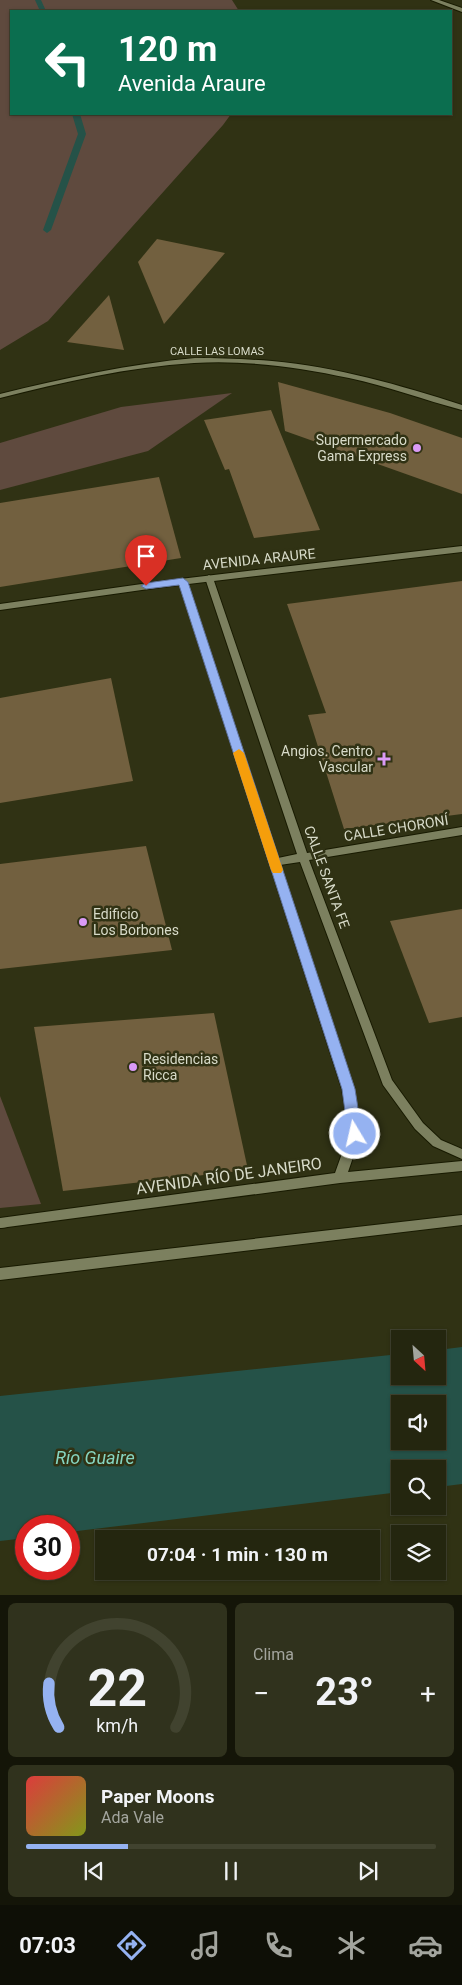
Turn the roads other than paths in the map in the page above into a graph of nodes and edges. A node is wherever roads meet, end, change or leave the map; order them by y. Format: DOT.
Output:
graph roads {
  1 [pos="434,0"];
  2 [pos="462,10"];
  3 [pos="0,396"];
  4 [pos="462,408"];
  5 [pos="462,549"];
  6 [pos="209,578"];
  7 [pos="183,582"];
  8 [pos="0,607"];
  9 [pos="462,831"];
  10 [pos="303,857"];
  11 [pos="274,862"];
  12 [pos="462,1154"];
  13 [pos="462,1166"];
  14 [pos="340,1178"];
  15 [pos="462,1220"];
  16 [pos="1,1223"];
  17 [pos="0,1274"];
  1 -- 2 [label="street"];
  3 -- 4 [label="street, CALLE LAS LOMAS"];
  5 -- 6 [label="street, AVENIDA ARAURE"];
  6 -- 7 [label="street, AVENIDA ARAURE"];
  6 -- 10 [label="street, CALLE SANTA FE"];
  7 -- 8 [label="street, AVENIDA ARAURE"];
  7 -- 11 [label="street"];
  9 -- 10 [label="street, CALLE CHORONÍ"];
  10 -- 11 [label="street, CALLE CHORONÍ"];
  10 -- 12 [label="street, CALLE SANTA FE"];
  11 -- 14 [label="street"];
  13 -- 14 [label="street, AVENIDA RÍO DE JANEIRO"];
  14 -- 16 [label="street, AVENIDA RÍO DE JANEIRO"];
  15 -- 17 [label="street"];
}
